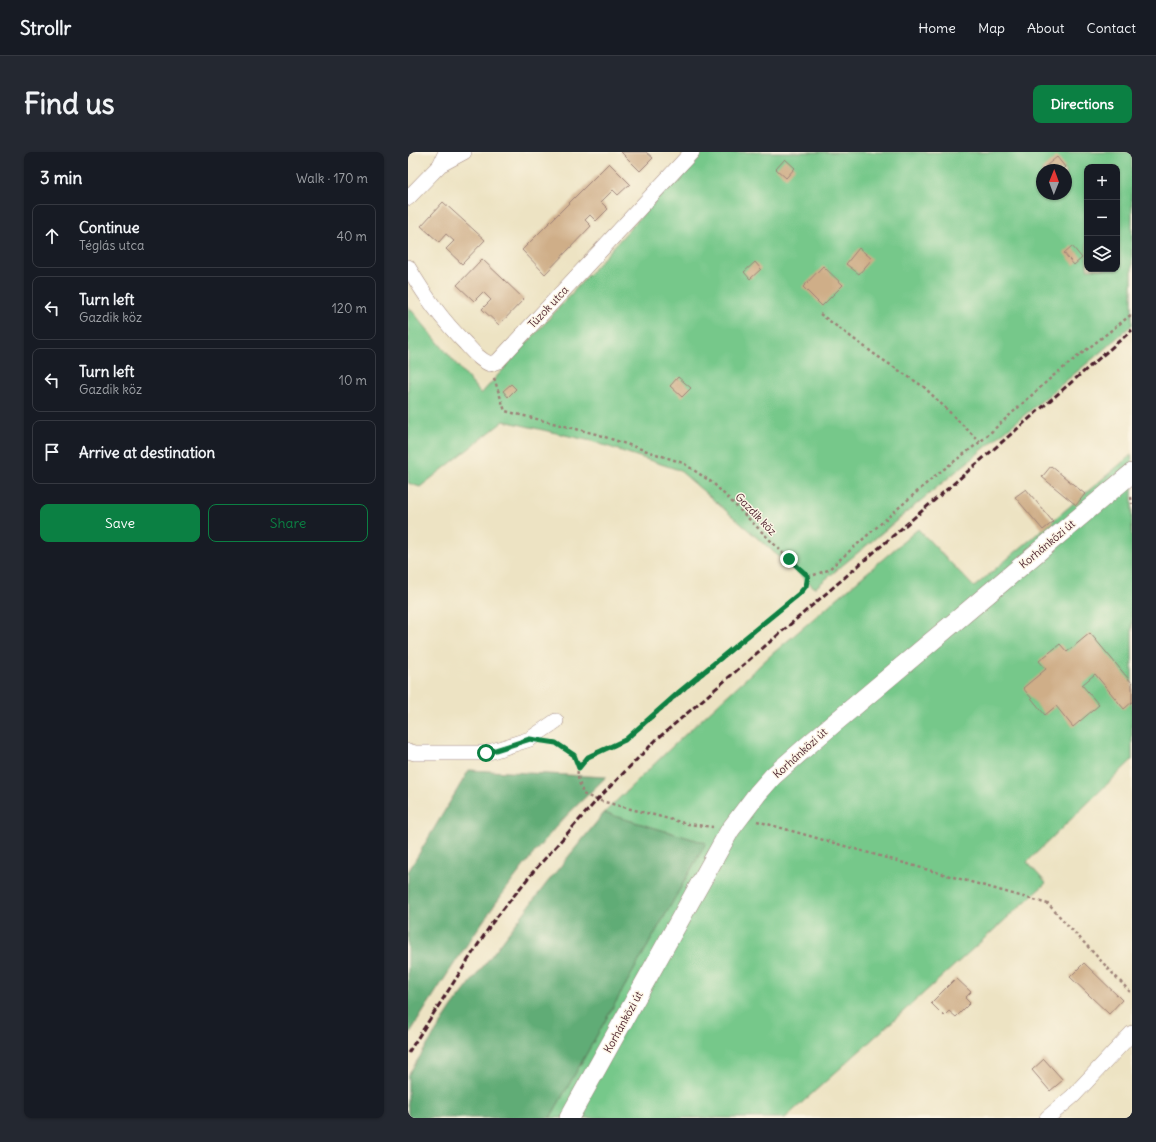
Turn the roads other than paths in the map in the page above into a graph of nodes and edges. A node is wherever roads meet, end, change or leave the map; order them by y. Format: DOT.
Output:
graph roads {
  1 [pos="464,152"];
  2 [pos="692,152"];
  3 [pos="443,158"];
  4 [pos="408,198"];
  5 [pos="408,267"];
  6 [pos="1132,473"];
  7 [pos="556,721"];
  8 [pos="408,751"];
  9 [pos="1132,1033"];
  10 [pos="569,1118"];
  11 [pos="1047,1118"];
  1 -- 3 [label="street"];
  2 -- 5 [label="street, Túzok utca"];
  3 -- 4 [label="street"];
  6 -- 10 [label="street, Korhánközi út"];
  7 -- 8 [label="street"];
  9 -- 11 [label="street"];
}
